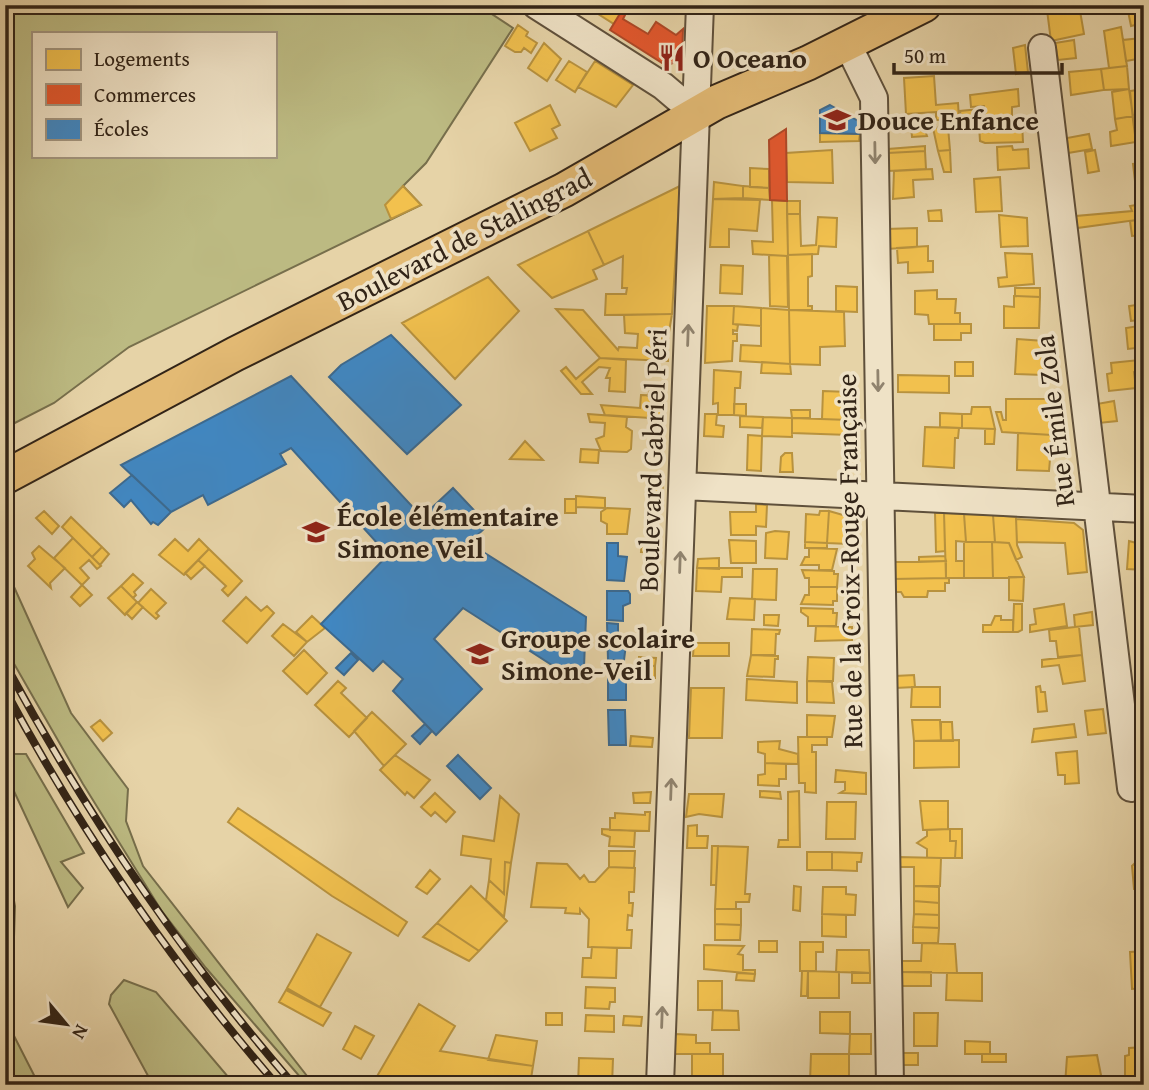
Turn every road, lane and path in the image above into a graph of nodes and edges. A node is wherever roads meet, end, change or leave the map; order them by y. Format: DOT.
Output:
graph roads {
  1 [pos="536,5"];
  2 [pos="700,5"];
  3 [pos="924,5"];
  4 [pos="847,43"];
  5 [pos="1042,48"];
  6 [pos="696,114"];
  7 [pos="5,477"];
  8 [pos="683,486"];
  9 [pos="879,496"];
  10 [pos="1096,507"];
  11 [pos="1144,509"];
  12 [pos="1131,788"];
  13 [pos="660,1085"];
  14 [pos="890,1085"];
  1 -- 6 [label="street"];
  2 -- 6 [label="street, Boulevard Gabriel Péri"];
  3 -- 4 [label="main road, Boulevard de Stalingrad"];
  4 -- 6 [label="main road, Boulevard de Stalingrad"];
  4 -- 9 [label="street, Rue de la Croix-Rouge Française, one-way"];
  5 -- 10 [label="street, Rue Émile Zola"];
  6 -- 7 [label="main road, Boulevard de Stalingrad"];
  8 -- 6 [label="street, Boulevard Gabriel Péri, one-way"];
  8 -- 9 [label="street"];
  13 -- 8 [label="street, Boulevard Gabriel Péri, one-way"];
  9 -- 10 [label="street"];
  9 -- 14 [label="street, Rue de la Croix-Rouge Française"];
  10 -- 11 [label="street"];
  10 -- 12 [label="street, Rue Émile Zola"];
}
